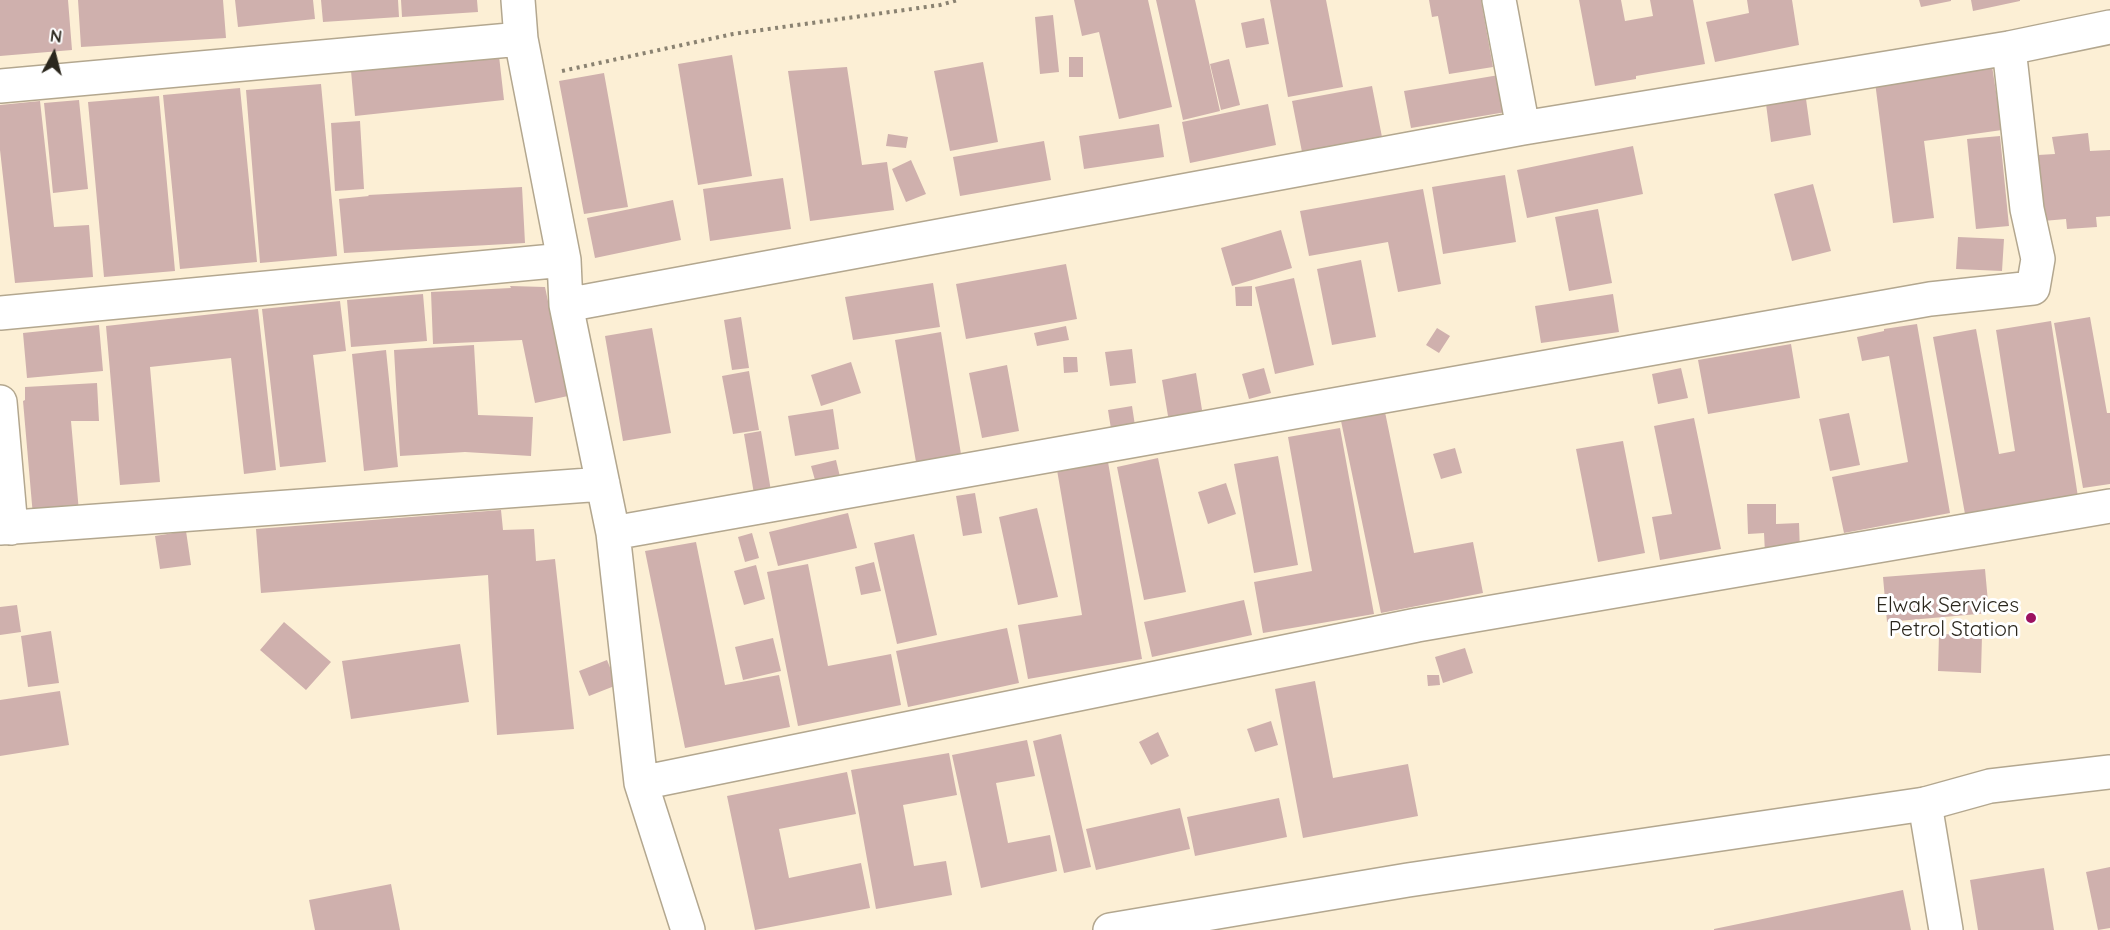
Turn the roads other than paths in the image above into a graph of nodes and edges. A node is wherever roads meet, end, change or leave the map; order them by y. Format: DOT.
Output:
graph roads {
  1 [pos="519,0"];
  2 [pos="1499,0"];
  3 [pos="2110,27"];
  4 [pos="521,39"];
  5 [pos="2009,48"];
  6 [pos="0,86"];
  7 [pos="1523,128"];
  8 [pos="564,260"];
  9 [pos="566,305"];
  10 [pos="0,313"];
  11 [pos="0,402"];
  12 [pos="603,484"];
  13 [pos="2110,506"];
  14 [pos="5,528"];
  15 [pos="613,533"];
  16 [pos="2110,772"];
  17 [pos="641,783"];
  18 [pos="1925,804"];
  19 [pos="688,930"];
  20 [pos="1110,930"];
  21 [pos="1946,930"];
  1 -- 4 [label="street"];
  2 -- 7 [label="street"];
  3 -- 5 [label="street"];
  4 -- 6 [label="street"];
  4 -- 8 [label="street"];
  5 -- 7 [label="street"];
  5 -- 15 [label="street"];
  7 -- 9 [label="street"];
  8 -- 9 [label="street"];
  8 -- 10 [label="street"];
  9 -- 12 [label="street"];
  11 -- 14 [label="street"];
  12 -- 14 [label="street"];
  12 -- 15 [label="street"];
  13 -- 17 [label="street"];
  15 -- 17 [label="street"];
  16 -- 18 [label="street"];
  17 -- 19 [label="street"];
  18 -- 20 [label="street"];
  18 -- 21 [label="street"];
}
